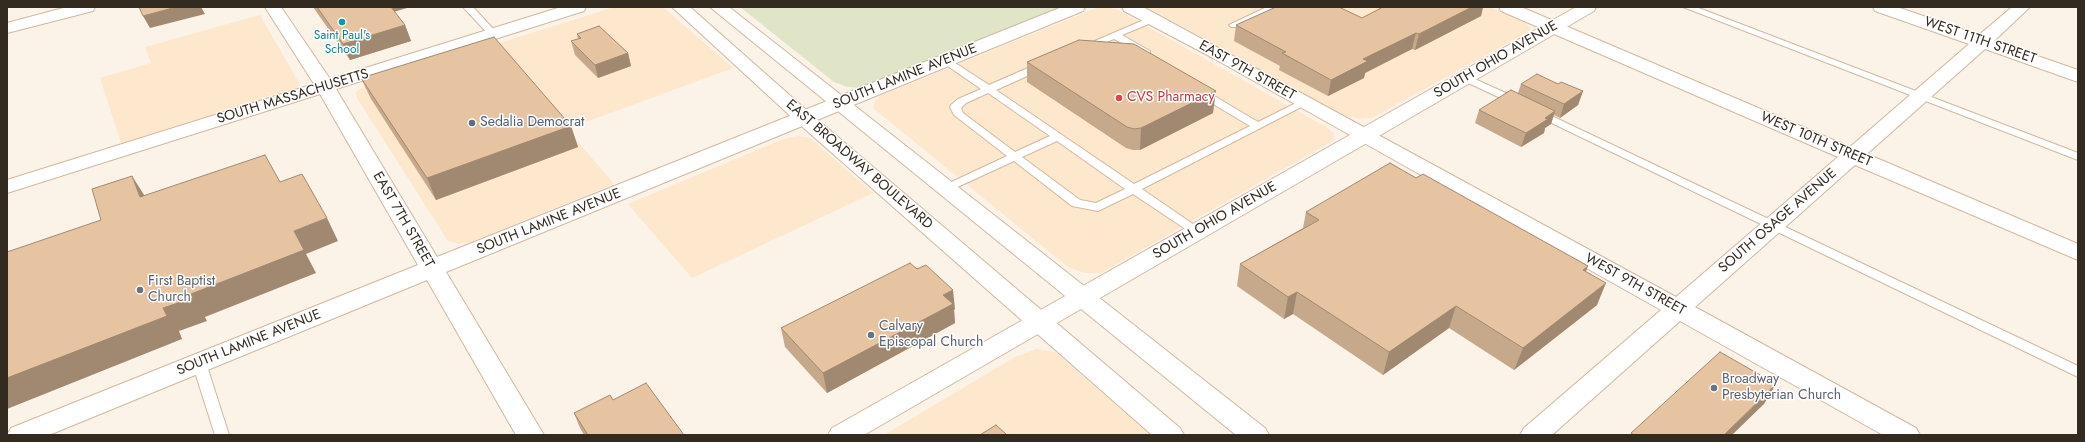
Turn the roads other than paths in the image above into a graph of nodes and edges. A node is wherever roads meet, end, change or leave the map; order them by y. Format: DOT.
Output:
graph roads {
  1 [pos="84,7"];
  2 [pos="273,7"];
  3 [pos="468,7"];
  4 [pos="578,7"];
  5 [pos="680,7"];
  6 [pos="718,7"];
  7 [pos="1077,7"];
  8 [pos="1130,7"];
  9 [pos="1275,7"];
  10 [pos="1507,7"];
  11 [pos="1588,7"];
  12 [pos="1688,7"];
  13 [pos="1881,7"];
  14 [pos="2022,7"];
  15 [pos="1153,19"];
  16 [pos="1234,25"];
  17 [pos="1554,27"];
  18 [pos="7,28"];
  19 [pos="493,34"];
  20 [pos="1115,35"];
  21 [pos="1983,42"];
  22 [pos="1092,56"];
  23 [pos="946,60"];
  24 [pos="1138,60"];
  25 [pos="1052,62"];
  26 [pos="2078,76"];
  27 [pos="1466,78"];
  28 [pos="325,86"];
  29 [pos="1190,86"];
  30 [pos="988,89"];
  31 [pos="1920,96"];
  32 [pos="1304,102"];
  33 [pos="840,103"];
  34 [pos="805,119"];
  35 [pos="1258,126"];
  36 [pos="1364,136"];
  37 [pos="1057,137"];
  38 [pos="1852,156"];
  39 [pos="1015,157"];
  40 [pos="2078,157"];
  41 [pos="7,187"];
  42 [pos="947,188"];
  43 [pos="1133,189"];
  44 [pos="1774,225"];
  45 [pos="1196,232"];
  46 [pos="2078,253"];
  47 [pos="431,269"];
  48 [pos="1084,297"];
  49 [pos="1678,309"];
  50 [pos="1039,322"];
  51 [pos="199,363"];
  52 [pos="2078,372"];
  53 [pos="21,435"];
  54 [pos="222,435"];
  55 [pos="530,435"];
  56 [pos="842,435"];
  57 [pos="1170,435"];
  58 [pos="1255,435"];
  59 [pos="1534,435"];
  60 [pos="1906,435"];
  1 -- 18 [label="main road"];
  2 -- 28 [label="main road, EAST 7TH STREET"];
  3 -- 19 [label="lane"];
  4 -- 19 [label="main road, SOUTH MASSACHUSETTS"];
  5 -- 34 [label="main road, EAST BROADWAY BOULEVARD"];
  6 -- 33 [label="main road"];
  7 -- 23 [label="main road, SOUTH LAMINE AVENUE"];
  8 -- 15 [label="main road, EAST 9TH STREET"];
  9 -- 16 [label="lane"];
  10 -- 17 [label="main road, WEST 10TH STREET"];
  11 -- 17 [label="main road, SOUTH OHIO AVENUE"];
  12 -- 31 [label="lane"];
  13 -- 21 [label="main road, WEST 11TH STREET"];
  14 -- 21 [label="main road, SOUTH OSAGE AVENUE"];
  15 -- 20 [label="lane"];
  15 -- 32 [label="main road, EAST 9TH STREET"];
  17 -- 27 [label="main road, SOUTH OHIO AVENUE"];
  17 -- 38 [label="main road, WEST 10TH STREET"];
  19 -- 28 [label="main road, SOUTH MASSACHUSETTS"];
  20 -- 22 [label="lane"];
  20 -- 24 [label="lane"];
  21 -- 26 [label="main road, WEST 11TH STREET"];
  21 -- 31 [label="main road, SOUTH OSAGE AVENUE"];
  23 -- 30 [label="lane"];
  23 -- 33 [label="main road, SOUTH LAMINE AVENUE"];
  25 -- 30 [label="lane"];
  27 -- 36 [label="main road, SOUTH OHIO AVENUE"];
  27 -- 44 [label="lane"];
  28 -- 41 [label="main road, SOUTH MASSACHUSETTS"];
  28 -- 47 [label="main road, EAST 7TH STREET"];
  29 -- 35 [label="lane"];
  30 -- 37 [label="lane"];
  30 -- 39 [label="lane"];
  31 -- 38 [label="main road, SOUTH OSAGE AVENUE"];
  31 -- 40 [label="lane"];
  32 -- 35 [label="lane"];
  32 -- 36 [label="main road, EAST 9TH STREET"];
  33 -- 34 [label="main road, SOUTH LAMINE AVENUE"];
  33 -- 42 [label="main road"];
  34 -- 47 [label="main road, SOUTH LAMINE AVENUE"];
  34 -- 50 [label="main road, EAST BROADWAY BOULEVARD"];
  35 -- 43 [label="lane"];
  36 -- 45 [label="main road, SOUTH OHIO AVENUE"];
  36 -- 49 [label="main road, WEST 9TH STREET"];
  37 -- 39 [label="lane"];
  37 -- 43 [label="lane"];
  38 -- 44 [label="main road, SOUTH OSAGE AVENUE"];
  38 -- 46 [label="main road, WEST 10TH STREET"];
  39 -- 42 [label="lane"];
  39 -- 43 [label="lane"];
  42 -- 48 [label="main road"];
  43 -- 45 [label="lane"];
  44 -- 49 [label="main road, SOUTH OSAGE AVENUE"];
  44 -- 52 [label="lane"];
  45 -- 48 [label="main road, SOUTH OHIO AVENUE"];
  47 -- 51 [label="main road, SOUTH LAMINE AVENUE"];
  47 -- 55 [label="main road, EAST 7TH STREET"];
  48 -- 50 [label="main road, SOUTH OHIO AVENUE"];
  48 -- 58 [label="main road"];
  49 -- 59 [label="main road, SOUTH OSAGE AVENUE"];
  49 -- 60 [label="main road, WEST 9TH STREET"];
  50 -- 56 [label="main road, SOUTH OHIO AVENUE"];
  50 -- 57 [label="main road, EAST BROADWAY BOULEVARD"];
  51 -- 53 [label="main road, SOUTH LAMINE AVENUE"];
  51 -- 54 [label="lane"];
}
